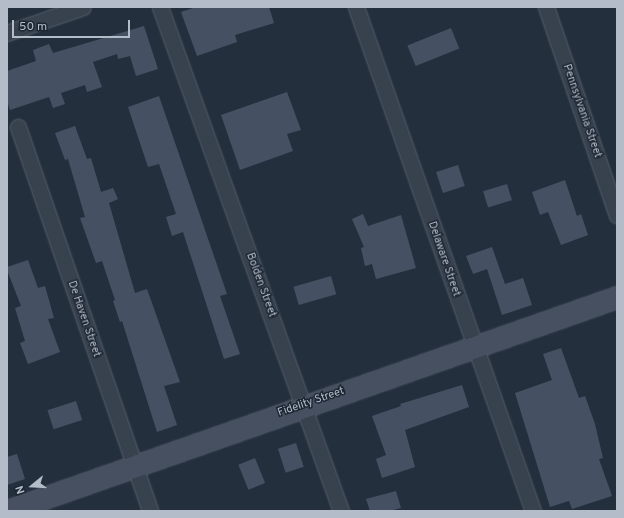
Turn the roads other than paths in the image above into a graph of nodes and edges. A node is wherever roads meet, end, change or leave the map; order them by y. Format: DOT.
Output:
graph roads {
  1 [pos="83,7"];
  2 [pos="160,7"];
  3 [pos="356,7"];
  4 [pos="546,7"];
  5 [pos="7,33"];
  6 [pos="18,127"];
  7 [pos="617,215"];
  8 [pos="617,297"];
  9 [pos="474,346"];
  10 [pos="304,405"];
  11 [pos="134,464"];
  12 [pos="7,511"];
  13 [pos="150,511"];
  14 [pos="341,511"];
  15 [pos="533,511"];
  1 -- 5 [label="street"];
  2 -- 10 [label="street, Bolden Street"];
  3 -- 9 [label="street, Delaware Street"];
  4 -- 7 [label="street, Pennsylvania Street"];
  6 -- 11 [label="street, De Haven Street"];
  8 -- 9 [label="main road, Fidelity Street"];
  9 -- 10 [label="main road, Fidelity Street"];
  9 -- 15 [label="street, Delaware Street"];
  10 -- 11 [label="main road, Fidelity Street"];
  10 -- 14 [label="street, Bolden Street"];
  11 -- 12 [label="main road, Fidelity Street"];
  11 -- 13 [label="street, De Haven Street"];
}
